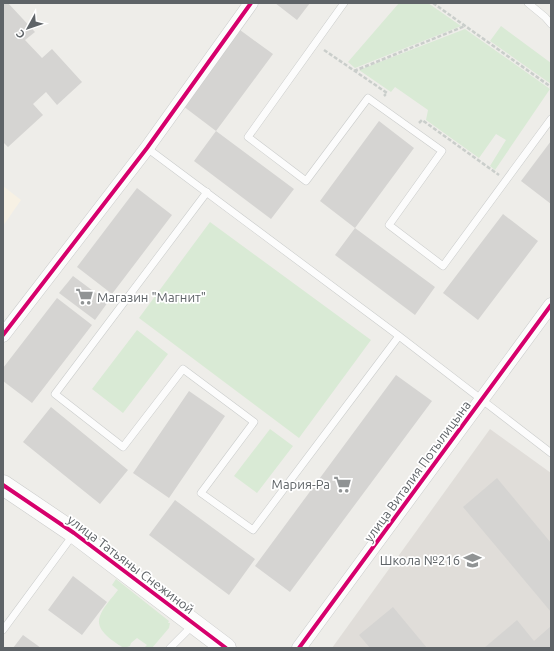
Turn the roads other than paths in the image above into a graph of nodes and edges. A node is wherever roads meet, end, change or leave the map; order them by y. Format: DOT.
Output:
graph roads {
  1 [pos="251,3"];
  2 [pos="344,3"];
  3 [pos="528,3"];
  4 [pos="551,24"];
  5 [pos="551,119"];
  6 [pos="147,148"];
  7 [pos="207,192"];
  8 [pos="551,305"];
  9 [pos="3,335"];
  10 [pos="399,336"];
  11 [pos="482,400"];
  12 [pos="551,452"];
  13 [pos="3,484"];
  14 [pos="74,533"];
  15 [pos="194,624"];
  16 [pos="3,630"];
  17 [pos="170,648"];
  18 [pos="226,648"];
  19 [pos="299,648"];
  1 -- 6 [label="street"];
  2 -- 5 [label="lane"];
  3 -- 4 [label="lane"];
  6 -- 7 [label="lane"];
  6 -- 9 [label="street"];
  7 -- 10 [label="lane"];
  7 -- 10 [label="lane"];
  8 -- 11 [label="street, улица Виталия Потылицына"];
  10 -- 11 [label="lane"];
  11 -- 12 [label="lane"];
  11 -- 19 [label="street, улица Виталия Потылицына"];
  13 -- 14 [label="street, улица Татьяны Снежиной"];
  14 -- 15 [label="street, улица Татьяны Снежиной"];
  14 -- 16 [label="lane"];
  15 -- 17 [label="lane"];
  15 -- 18 [label="street, улица Татьяны Снежиной"];
}
